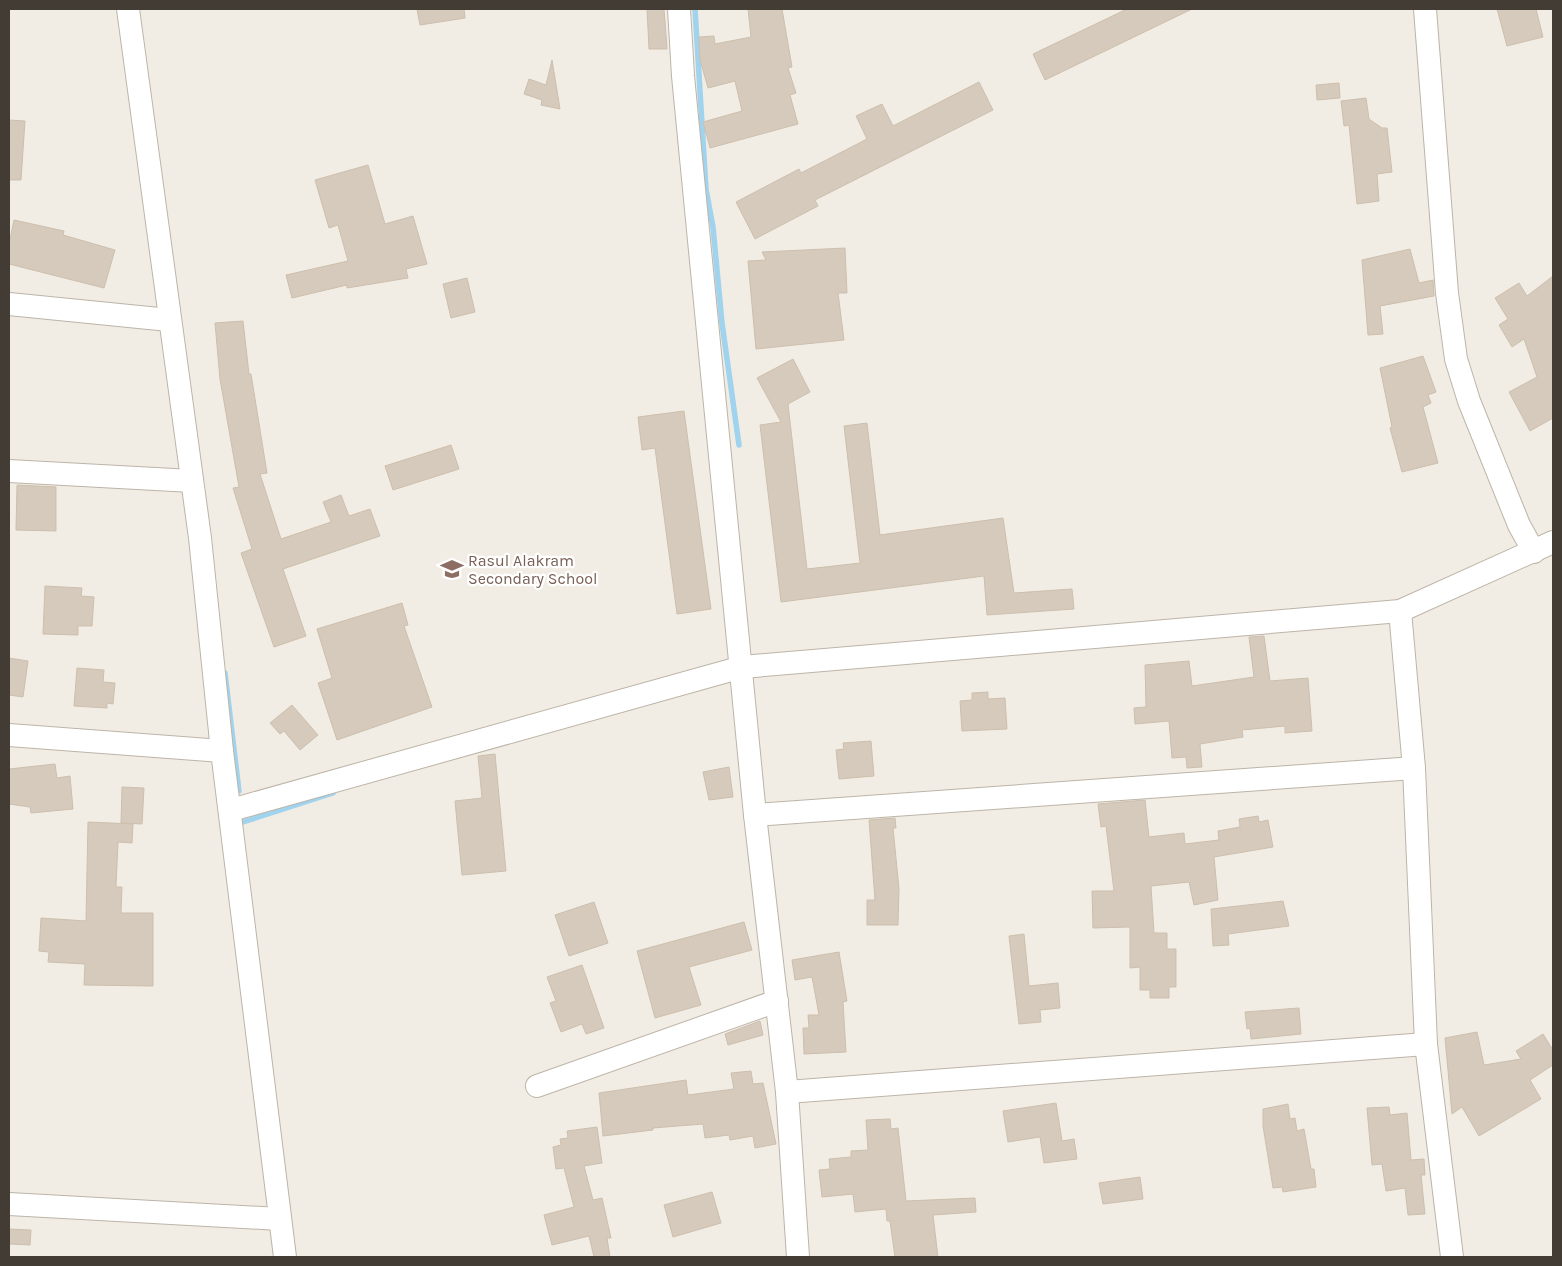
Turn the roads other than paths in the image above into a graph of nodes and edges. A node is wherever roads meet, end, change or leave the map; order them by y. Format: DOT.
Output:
graph roads {
  1 [pos="128,9"];
  2 [pos="679,9"];
  3 [pos="1425,9"];
  4 [pos="9,304"];
  5 [pos="169,320"];
  6 [pos="9,471"];
  7 [pos="192,481"];
  8 [pos="1544,547"];
  9 [pos="1400,610"];
  10 [pos="742,667"];
  11 [pos="9,735"];
  12 [pos="222,751"];
  13 [pos="1414,768"];
  14 [pos="231,810"];
  15 [pos="755,815"];
  16 [pos="777,1001"];
  17 [pos="1426,1044"];
  18 [pos="536,1086"];
  19 [pos="787,1092"];
  20 [pos="9,1204"];
  21 [pos="280,1218"];
  22 [pos="285,1257"];
  23 [pos="798,1257"];
  24 [pos="1452,1257"];
  1 -- 5 [label="street"];
  2 -- 10 [label="street"];
  3 -- 8 [label="street"];
  4 -- 5 [label="street"];
  5 -- 7 [label="street"];
  6 -- 7 [label="street"];
  7 -- 12 [label="street"];
  8 -- 9 [label="street"];
  9 -- 10 [label="street"];
  9 -- 13 [label="street"];
  10 -- 14 [label="street"];
  10 -- 15 [label="street"];
  11 -- 12 [label="street"];
  12 -- 14 [label="street"];
  13 -- 15 [label="street"];
  13 -- 17 [label="street"];
  14 -- 21 [label="street"];
  15 -- 16 [label="street"];
  16 -- 18 [label="street"];
  16 -- 19 [label="street"];
  17 -- 19 [label="street"];
  17 -- 24 [label="street"];
  19 -- 23 [label="street"];
  20 -- 21 [label="street"];
  21 -- 22 [label="street"];
}
